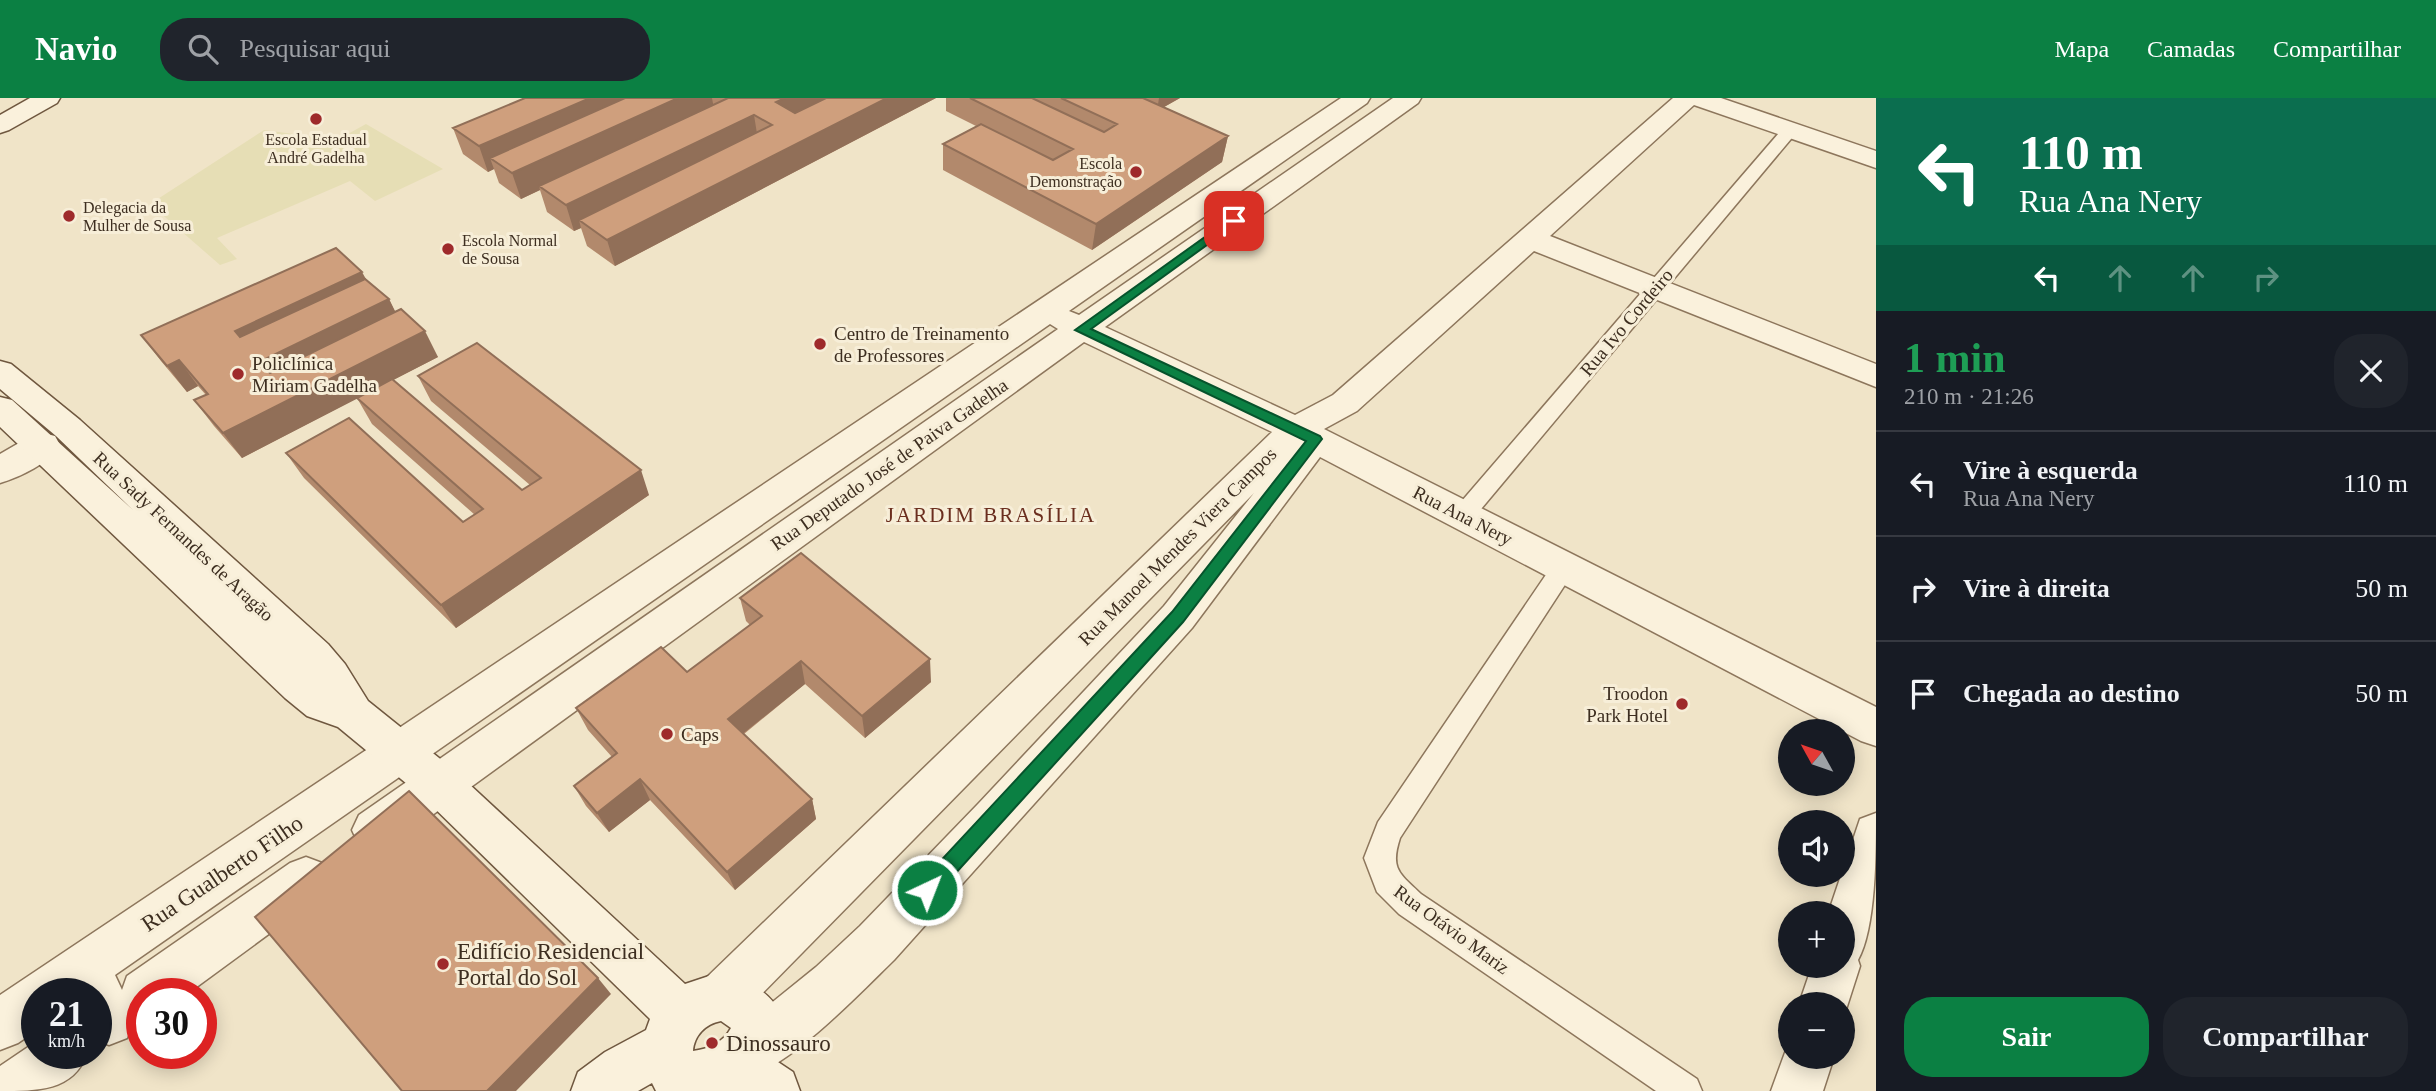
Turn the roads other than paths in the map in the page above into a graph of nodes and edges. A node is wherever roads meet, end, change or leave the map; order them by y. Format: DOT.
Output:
graph roads {
  1 [pos="9,98"];
  2 [pos="48,98"];
  3 [pos="1688,98"];
  4 [pos="1697,98"];
  5 [pos="1378,102"];
  6 [pos="0,103"];
  7 [pos="0,125"];
  8 [pos="1790,130"];
  9 [pos="1876,160"];
  10 [pos="1528,238"];
  11 [pos="1655,288"];
  12 [pos="1046,310"];
  13 [pos="1081,330"];
  14 [pos="0,372"];
  15 [pos="1876,376"];
  16 [pos="915,399"];
  17 [pos="0,408"];
  18 [pos="947,423"];
  19 [pos="1306,434"];
  20 [pos="43,445"];
  21 [pos="0,470"];
  22 [pos="786,487"];
  23 [pos="818,514"];
  24 [pos="1463,515"];
  25 [pos="1564,567"];
  26 [pos="353,714"];
  27 [pos="1876,728"];
  28 [pos="398,752"];
  29 [pos="439,784"];
  30 [pos="1876,834"];
  31 [pos="1855,903"];
  32 [pos="86,966"];
  33 [pos="68,978"];
  34 [pos="123,1010"];
  35 [pos="21,1011"];
  36 [pos="0,1025"];
  37 [pos="690,1047"];
  38 [pos="41,1069"];
  39 [pos="1804,1069"];
  40 [pos="758,1070"];
  41 [pos="9,1091"];
  42 [pos="597,1091"];
  43 [pos="1685,1091"];
  44 [pos="1797,1091"];
  1 -- 6 [label="street"];
  2 -- 7 [label="street"];
  3 -- 10 [label="street, Rua Manoel Mendes Viera Campos"];
  4 -- 8 [label="street"];
  5 -- 12 [label="street, Rua Deputado José de Paiva Gadelha"];
  5 -- 13 [label="street, Rua Deputado José de Paiva Gadelha"];
  8 -- 9 [label="street"];
  8 -- 11 [label="lane, Rua Ivo Cordeiro"];
  10 -- 11 [label="street"];
  10 -- 19 [label="street, Rua Manoel Mendes Viera Campos"];
  11 -- 15 [label="street"];
  11 -- 24 [label="lane, Rua Ivo Cordeiro"];
  12 -- 13 [label="street, Rua Ana Nery"];
  12 -- 16 [label="street, Rua Deputado José de Paiva Gadelha"];
  13 -- 18 [label="street, Rua Deputado José de Paiva Gadelha"];
  13 -- 19 [label="street, Rua Ana Nery"];
  14 -- 26 [label="street, Rua Sady Fernandes de Aragão"];
  16 -- 18 [label="street"];
  16 -- 22 [label="street, Rua Deputado José de Paiva Gadelha"];
  17 -- 20 [label="street, Rua Sady Fernandes de Aragão"];
  18 -- 23 [label="street, Rua Deputado José de Paiva Gadelha"];
  19 -- 24 [label="street, Rua Ana Nery"];
  19 -- 37 [label="street, Rua Manoel Mendes Viera Campos"];
  19 -- 40 [label="street"];
  20 -- 21 [label="street"];
  20 -- 26 [label="street, Rua Sady Fernandes de Aragão"];
  22 -- 23 [label="street"];
  22 -- 28 [label="street, Rua Deputado José de Paiva Gadelha"];
  23 -- 29 [label="street, Rua Deputado José de Paiva Gadelha"];
  24 -- 25 [label="street, Rua Ana Nery"];
  25 -- 27 [label="street, Rua Ana Nery"];
  25 -- 43 [label="lane, Rua Otávio Mariz"];
  26 -- 28 [label="street, Rua Sady Fernandes de Aragão"];
  28 -- 29 [label="street, Rua Sady Fernandes de Aragão"];
  28 -- 32 [label="street, Rua Gualberto Filho"];
  29 -- 34 [label="street"];
  29 -- 37 [label="street, Rua Sady Fernandes de Aragão"];
  30 -- 31 [label="street"];
  32 -- 33 [label="street, Rua Gualberto Filho"];
  32 -- 34 [label="street"];
  35 -- 36 [label="street"];
  37 -- 40 [label="street"];
  37 -- 40 [label="street, Rua Sady Fernandes de Aragão"];
  37 -- 42 [label="street"];
  38 -- 41 [label="street"];
  39 -- 44 [label="street"];
}
